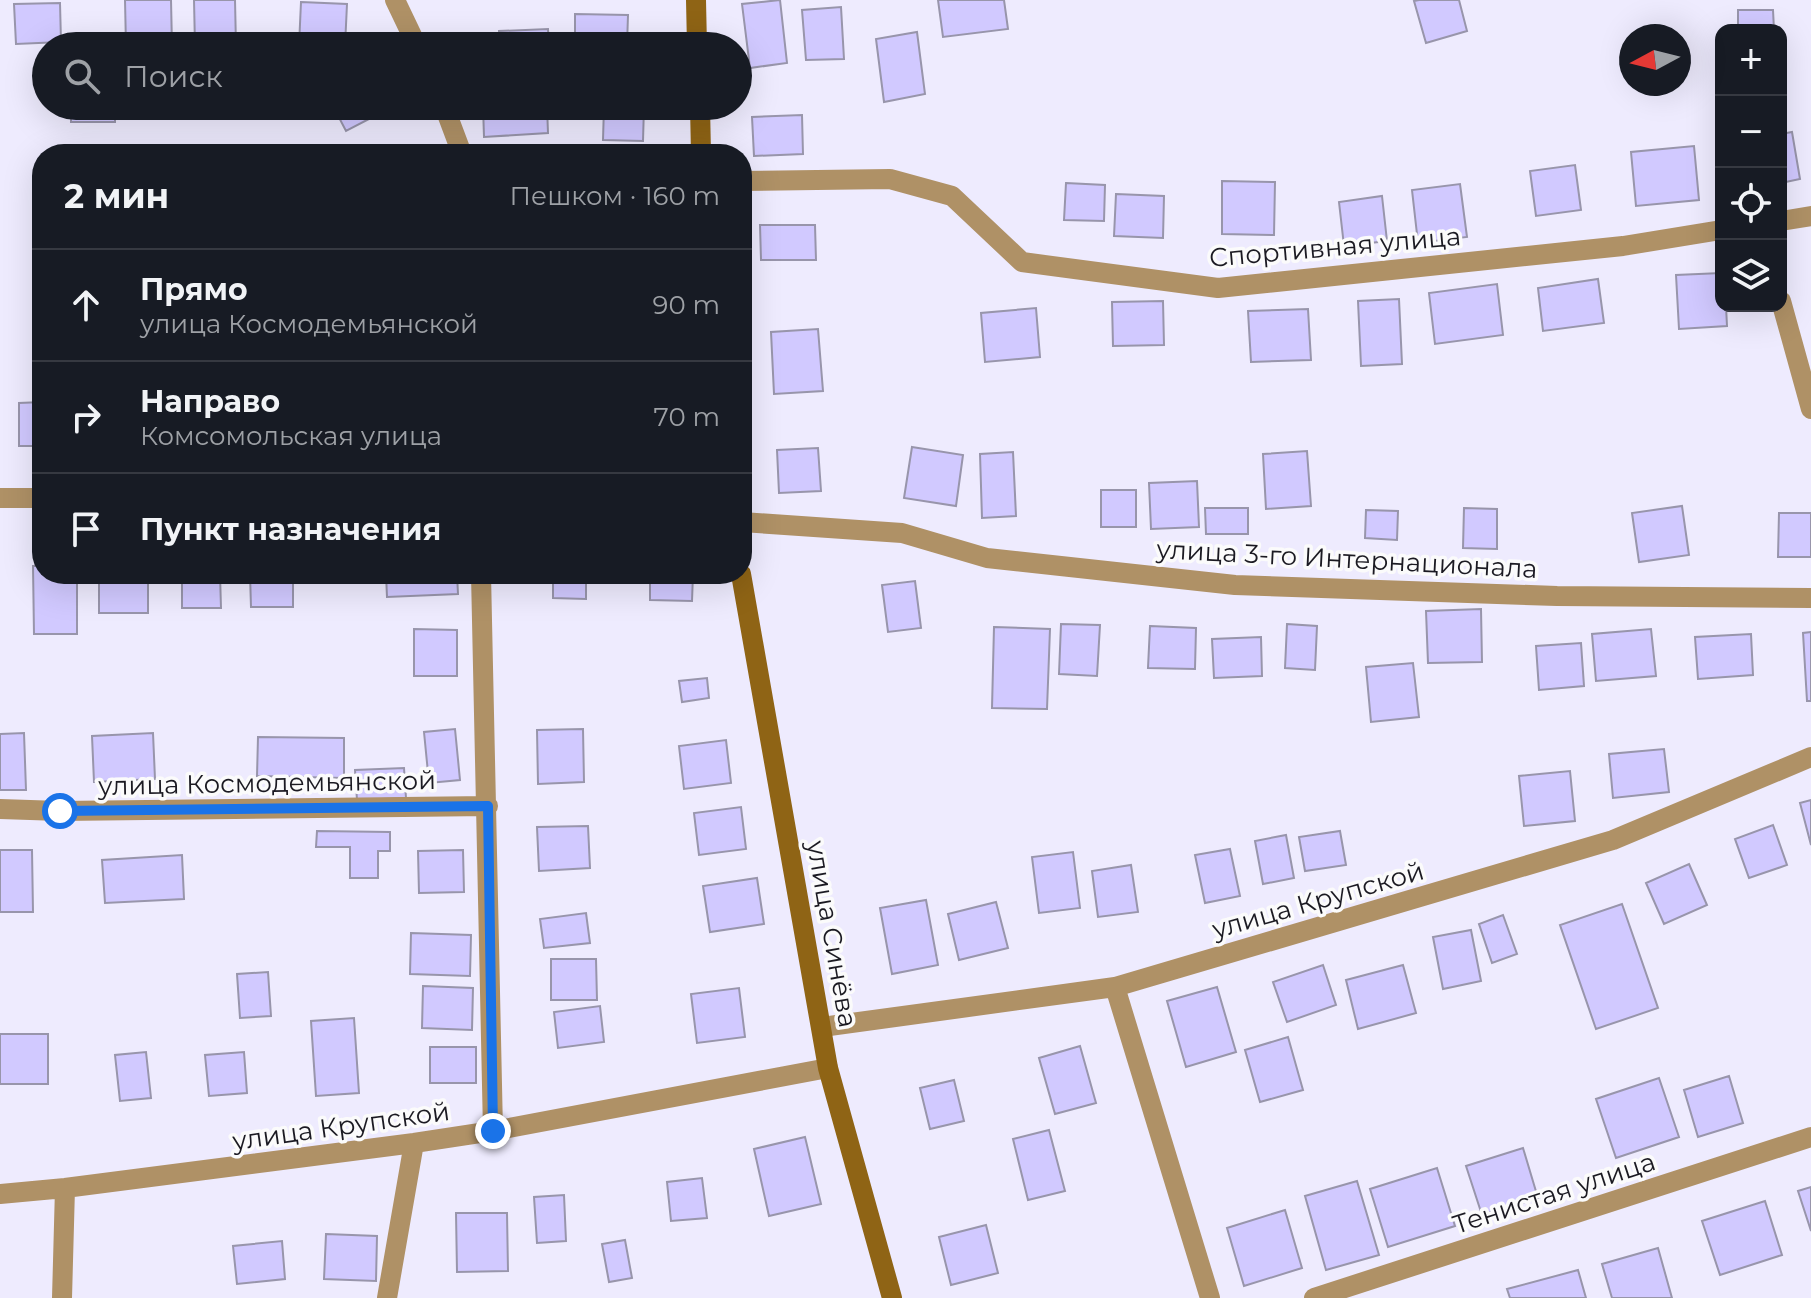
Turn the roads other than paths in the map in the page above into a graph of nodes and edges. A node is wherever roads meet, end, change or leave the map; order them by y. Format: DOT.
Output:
graph roads {
  1 [pos="395,0"];
  2 [pos="696,0"];
  3 [pos="410,32"];
  4 [pos="697,32"];
  5 [pos="449,120"];
  6 [pos="700,120"];
  7 [pos="458,144"];
  8 [pos="701,144"];
  9 [pos="752,181"];
  10 [pos="1811,216"];
  11 [pos="1787,220"];
  12 [pos="1715,231"];
  13 [pos="1784,312"];
  14 [pos="1811,409"];
  15 [pos="0,498"];
  16 [pos="32,498"];
  17 [pos="752,523"];
  18 [pos="481,584"];
  19 [pos="743,584"];
  20 [pos="1811,598"];
  21 [pos="1811,757"];
  22 [pos="488,806"];
  23 [pos="0,809"];
  24 [pos="1115,987"];
  25 [pos="822,1027"];
  26 [pos="828,1068"];
  27 [pos="493,1131"];
  28 [pos="1811,1137"];
  29 [pos="414,1143"];
  30 [pos="65,1188"];
  31 [pos="0,1194"];
  32 [pos="62,1298"];
  33 [pos="387,1298"];
  34 [pos="892,1298"];
  35 [pos="1210,1298"];
  36 [pos="1314,1298"];
  1 -- 3 [label="street"];
  2 -- 4 [label="main road"];
  5 -- 7 [label="street"];
  6 -- 8 [label="main road"];
  9 -- 12 [label="street, Спортивная улица"];
  10 -- 11 [label="street"];
  13 -- 14 [label="street"];
  15 -- 16 [label="street"];
  17 -- 20 [label="street, улица 3-го Интернационала"];
  18 -- 22 [label="street"];
  19 -- 25 [label="main road, улица Синёва"];
  21 -- 24 [label="street, улица Крупской"];
  22 -- 23 [label="street, улица Космодемьянской"];
  22 -- 27 [label="street"];
  24 -- 25 [label="street, улица Крупской"];
  24 -- 35 [label="street"];
  25 -- 26 [label="main road, улица Синёва"];
  26 -- 27 [label="street, улица Крупской"];
  26 -- 34 [label="main road, улица Синёва"];
  27 -- 29 [label="street, улица Крупской"];
  28 -- 36 [label="street, Тенистая улица"];
  29 -- 30 [label="street, улица Крупской"];
  29 -- 33 [label="street"];
  30 -- 31 [label="street, улица Крупской"];
  30 -- 32 [label="street"];
}
